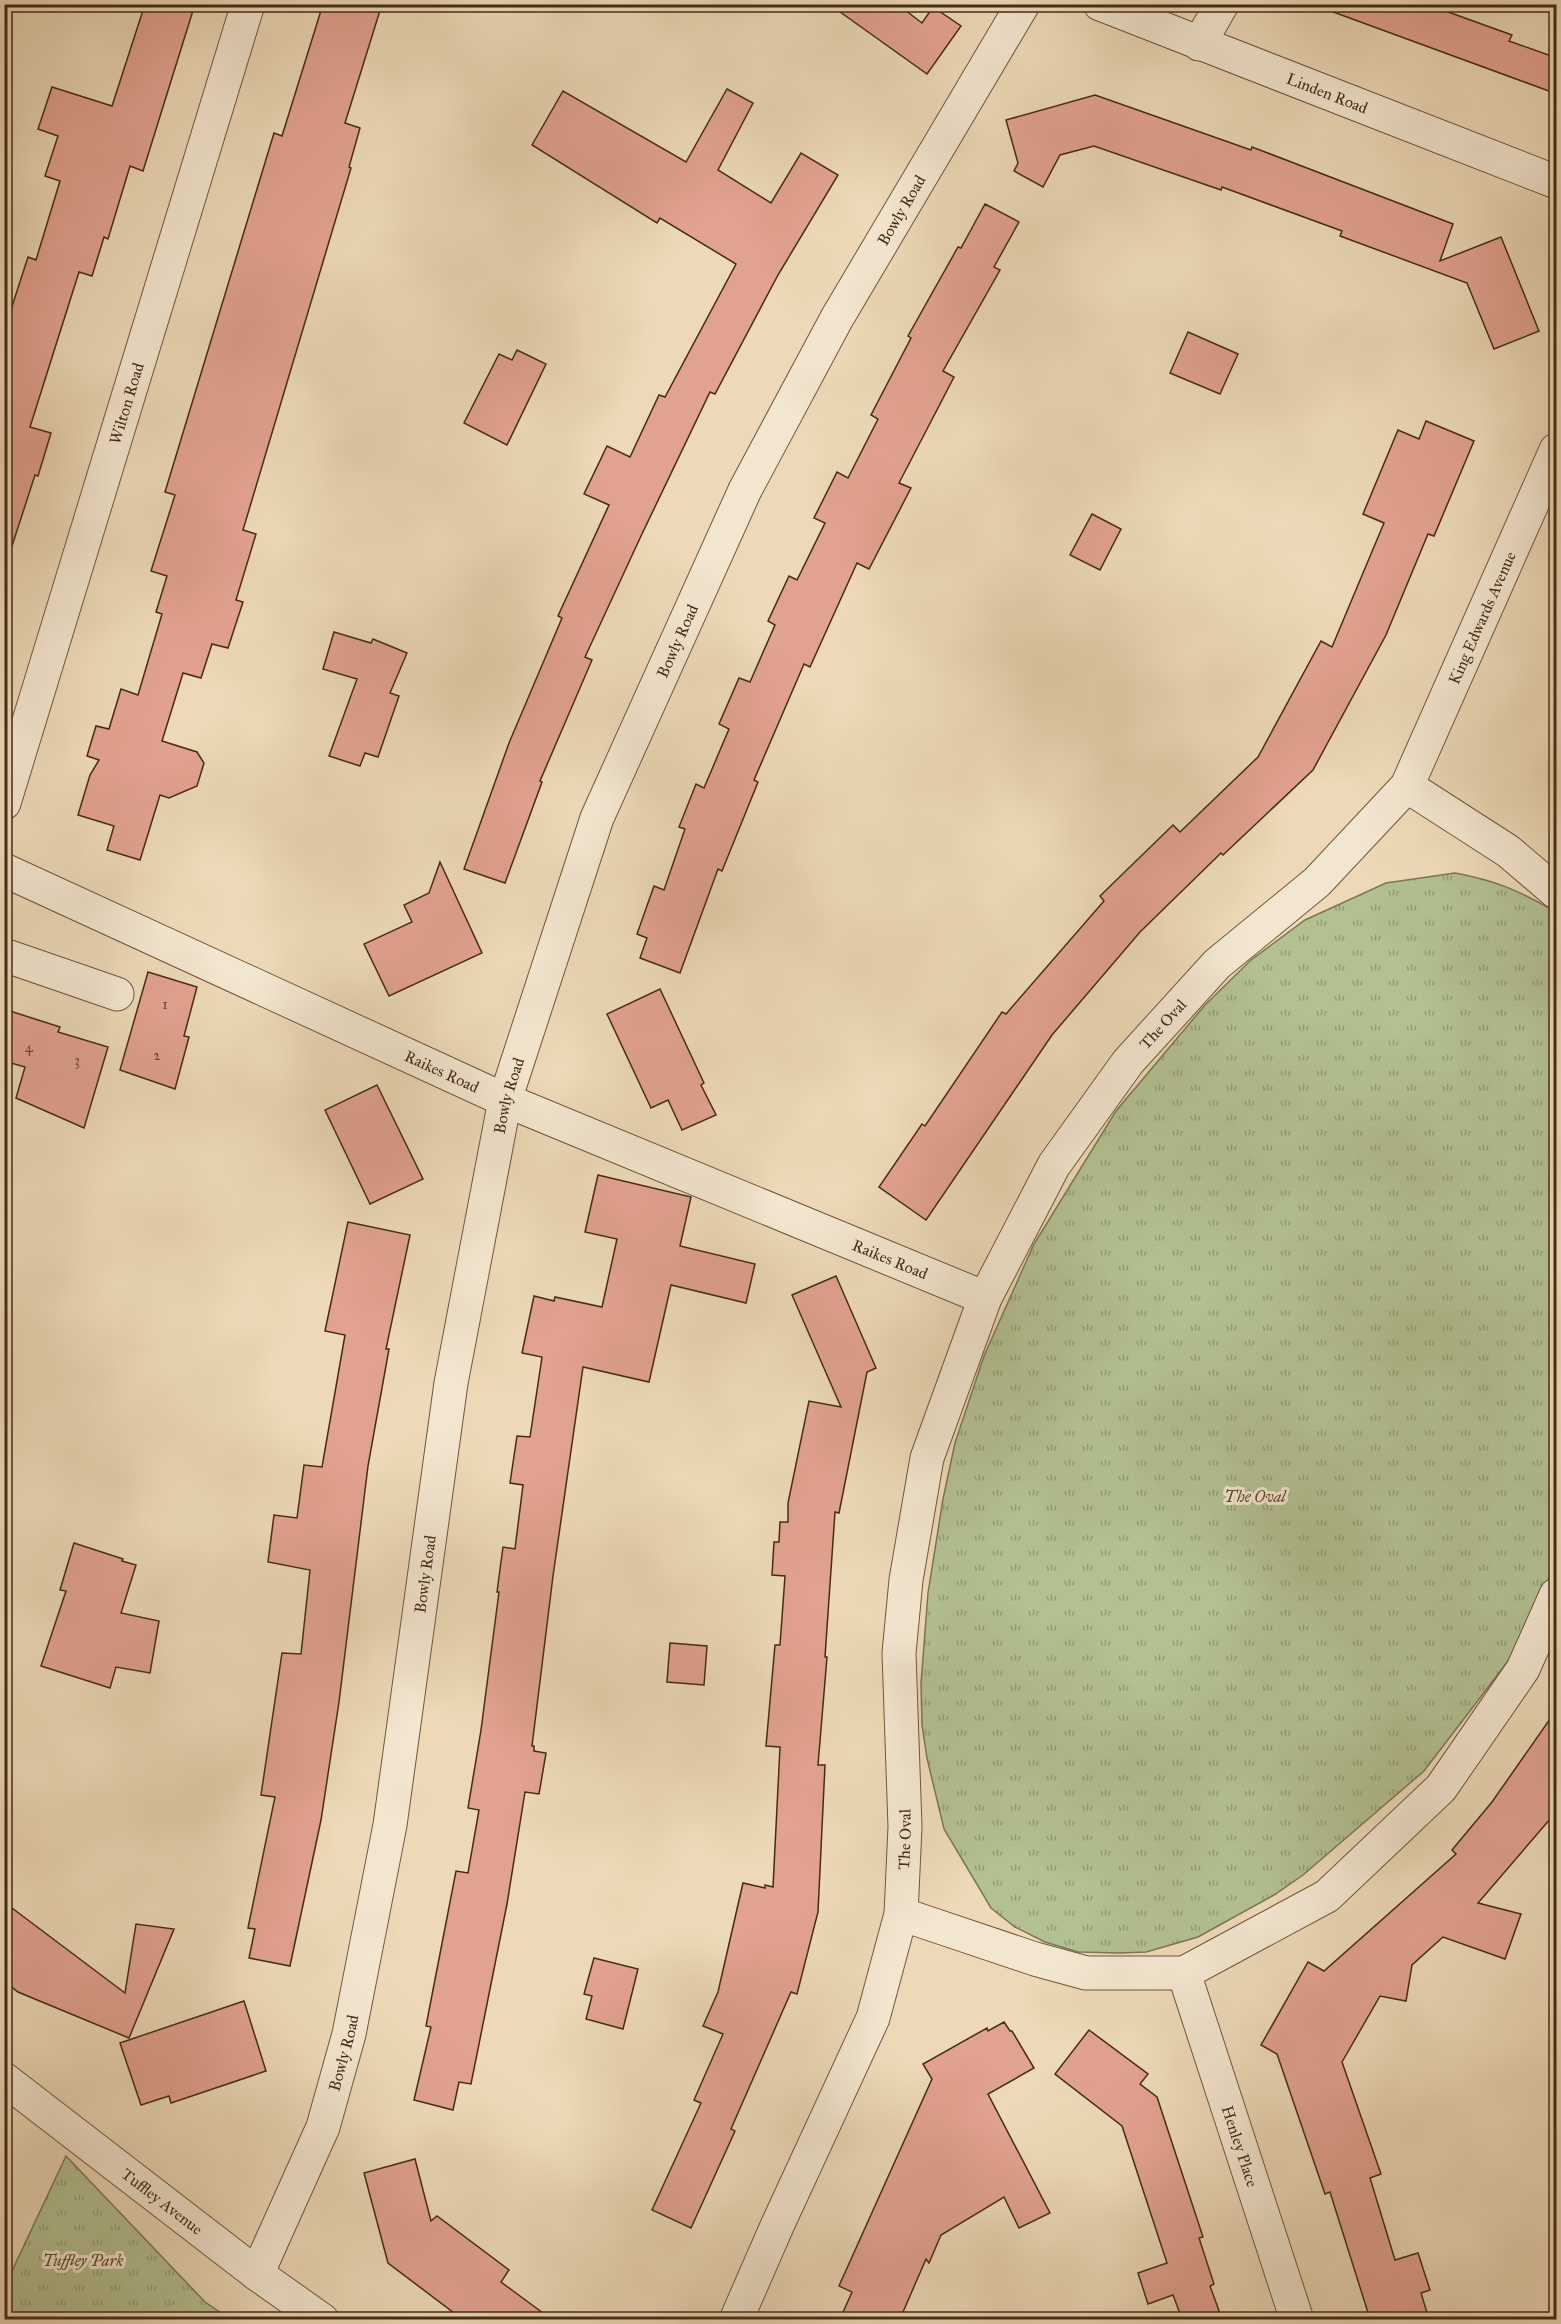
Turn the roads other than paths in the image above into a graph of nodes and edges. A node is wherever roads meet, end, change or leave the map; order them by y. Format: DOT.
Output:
graph roads {
  1 [pos="248,4"];
  2 [pos="1023,4"];
  3 [pos="1100,4"];
  4 [pos="1222,4"];
  5 [pos="1199,44"];
  6 [pos="1557,182"];
  7 [pos="1557,450"];
  8 [pos="1407,786"];
  9 [pos="4,802"];
  10 [pos="4,870"];
  11 [pos="1557,892"];
  12 [pos="4,955"];
  13 [pos="117,994"];
  14 [pos="505,1100"];
  15 [pos="985,1298"];
  16 [pos="1557,1595"];
  17 [pos="901,1914"];
  18 [pos="1184,1973"];
  19 [pos="4,2079"];
  20 [pos="257,2274"];
  21 [pos="321,2319"];
  22 [pos="736,2319"];
  23 [pos="1297,2319"];
  1 -- 9 [label="street, Wilton Road"];
  2 -- 14 [label="street, Bowly Road"];
  3 -- 5 [label="street, Linden Road"];
  4 -- 5 [label="street"];
  5 -- 6 [label="street, Linden Road"];
  7 -- 8 [label="street, King Edwards Avenue"];
  8 -- 11 [label="street"];
  8 -- 15 [label="street, The Oval"];
  10 -- 14 [label="street, Raikes Road"];
  12 -- 13 [label="street"];
  14 -- 15 [label="street, Raikes Road"];
  14 -- 20 [label="street, Bowly Road"];
  15 -- 17 [label="street, The Oval"];
  16 -- 18 [label="street"];
  17 -- 18 [label="street"];
  17 -- 22 [label="street, The Oval"];
  18 -- 23 [label="street, Henley Place"];
  19 -- 20 [label="street, Tuffley Avenue"];
  20 -- 21 [label="street, Tuffley Avenue"];
}
